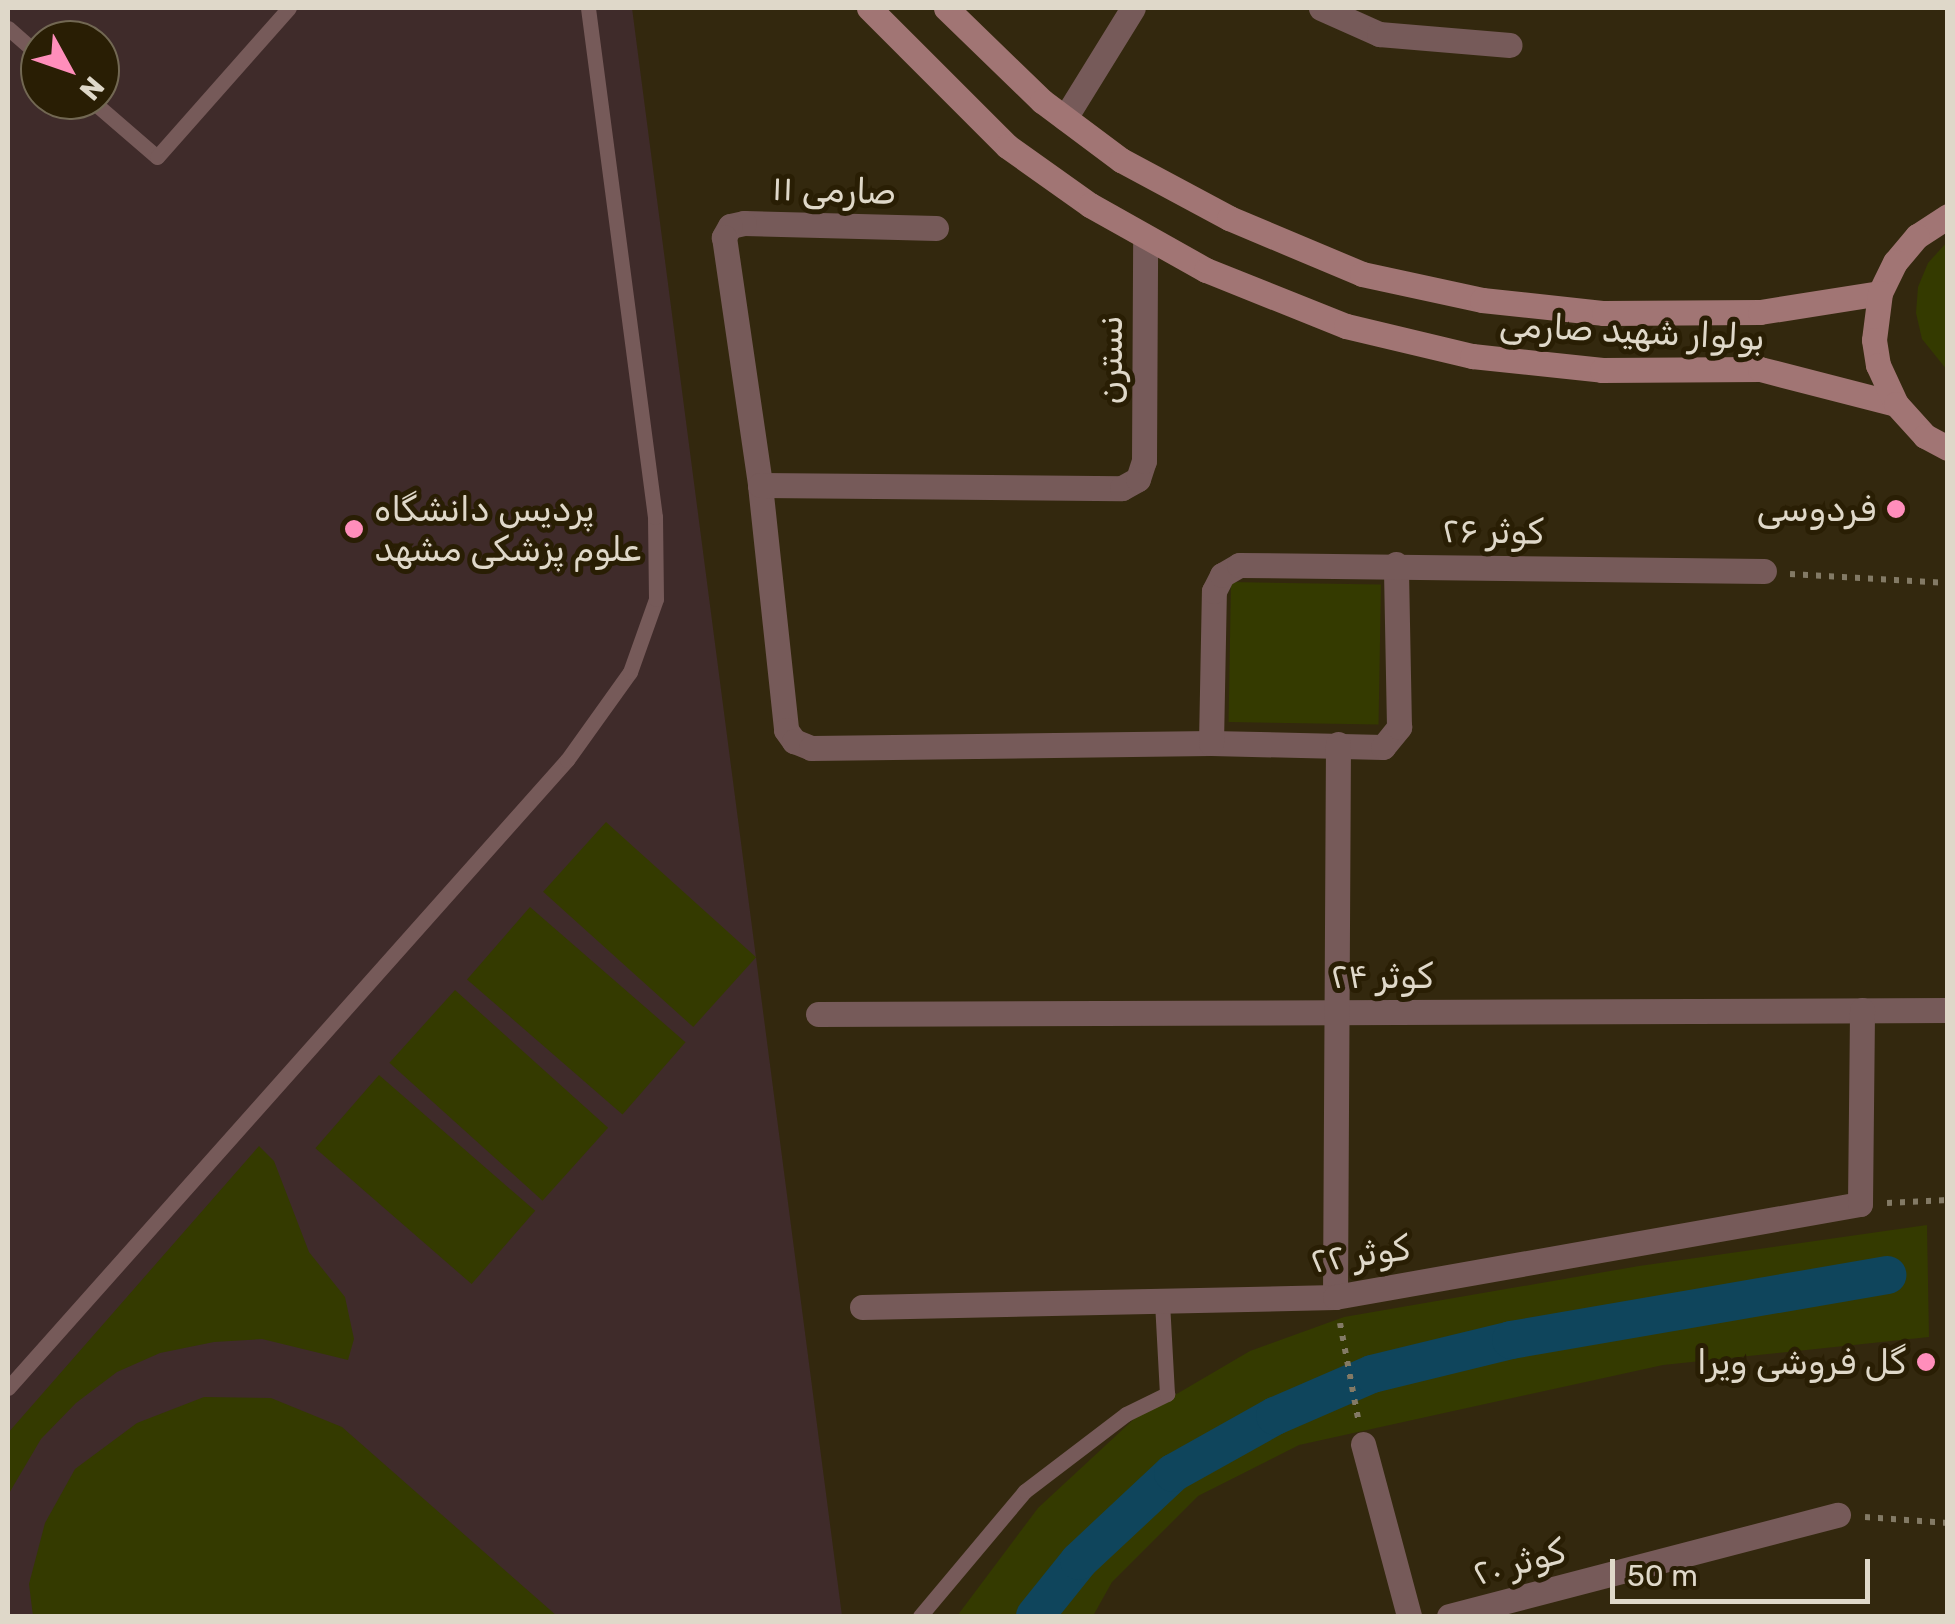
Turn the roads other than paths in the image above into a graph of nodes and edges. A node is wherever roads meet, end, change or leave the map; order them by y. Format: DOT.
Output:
graph roads {
  1 [pos="289,8"];
  2 [pos="588,8"];
  3 [pos="869,8"];
  4 [pos="946,8"];
  5 [pos="1133,8"];
  6 [pos="1321,8"];
  7 [pos="1510,45"];
  8 [pos="1065,118"];
  9 [pos="114,120"];
  10 [pos="1946,213"];
  11 [pos="936,228"];
  12 [pos="1145,239"];
  13 [pos="1880,293"];
  14 [pos="1896,404"];
  15 [pos="1948,448"];
  16 [pos="760,485"];
  17 [pos="1396,564"];
  18 [pos="1764,572"];
  19 [pos="1211,743"];
  20 [pos="1338,744"];
  21 [pos="1862,1010"];
  22 [pos="1948,1010"];
  23 [pos="1336,1012"];
  24 [pos="818,1014"];
  25 [pos="1335,1297"];
  26 [pos="1162,1301"];
  27 [pos="862,1307"];
  28 [pos="8,1388"];
  29 [pos="1363,1444"];
  30 [pos="1838,1516"];
  31 [pos="920,1616"];
  32 [pos="1408,1616"];
  33 [pos="1449,1616"];
  1 -- 9 [label="lane"];
  2 -- 28 [label="lane"];
  3 -- 12 [label="main road, بولوار شهید صارمی"];
  4 -- 8 [label="main road, بولوار شهید صارمی"];
  5 -- 8 [label="street"];
  6 -- 7 [label="street"];
  8 -- 13 [label="main road, بولوار شهید صارمی"];
  10 -- 13 [label="main road"];
  11 -- 16 [label="street, صارمی ۱۱"];
  12 -- 14 [label="main road, بولوار شهید صارمی"];
  12 -- 16 [label="street, نسترن"];
  13 -- 14 [label="main road"];
  14 -- 15 [label="main road"];
  16 -- 19 [label="street"];
  17 -- 18 [label="street, کوثر ۲۶"];
  17 -- 19 [label="street, کوثر ۲۶"];
  17 -- 20 [label="street"];
  19 -- 20 [label="street"];
  20 -- 23 [label="street"];
  21 -- 22 [label="street, کوثر ۲۴"];
  21 -- 23 [label="street, کوثر ۲۴"];
  21 -- 25 [label="street, کوثر ۲۲"];
  23 -- 24 [label="street, کوثر ۲۴"];
  23 -- 25 [label="street"];
  25 -- 26 [label="street, کوثر ۲۲"];
  26 -- 27 [label="street, کوثر ۲۲"];
  26 -- 31 [label="lane"];
  29 -- 32 [label="street"];
  30 -- 33 [label="street, کوثر ۲۰"];
}
